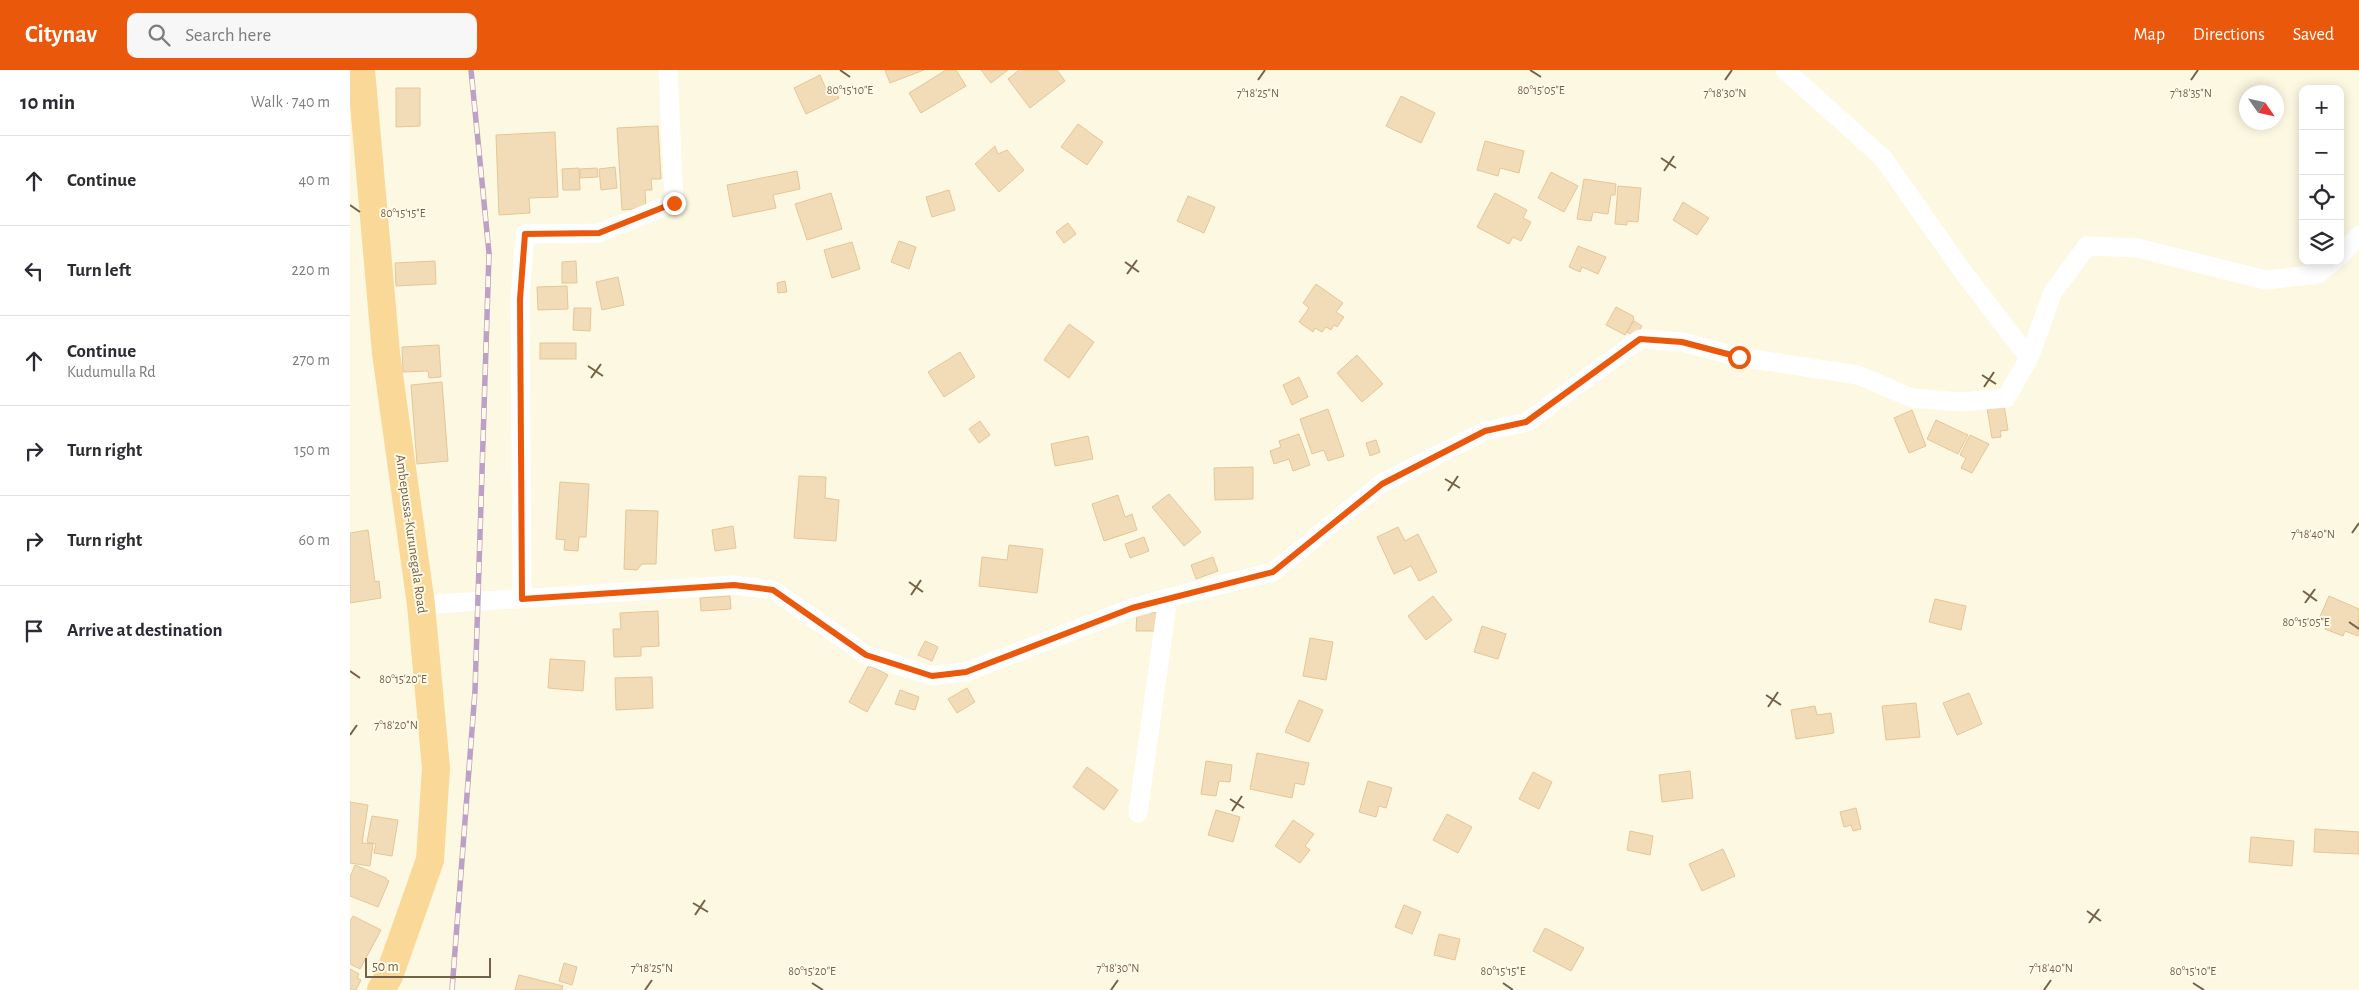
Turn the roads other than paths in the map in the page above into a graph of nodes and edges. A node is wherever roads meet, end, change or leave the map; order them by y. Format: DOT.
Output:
graph roads {
  1 [pos="361,70"];
  2 [pos="668,70"];
  3 [pos="1785,70"];
  4 [pos="2359,235"];
  5 [pos="2344,252"];
  6 [pos="2344,257"];
  7 [pos="2359,259"];
  8 [pos="2329,265"];
  9 [pos="2029,358"];
  10 [pos="1168,598"];
  11 [pos="522,599"];
  12 [pos="421,605"];
  13 [pos="1138,813"];
  14 [pos="381,990"];
  1 -- 12 [label="highway, Ambepussa-Kurunegala Road"];
  2 -- 11 [label="street"];
  3 -- 9 [label="street"];
  4 -- 5 [label="street"];
  6 -- 7 [label="street"];
  8 -- 9 [label="street"];
  9 -- 10 [label="street"];
  10 -- 11 [label="street"];
  10 -- 13 [label="street"];
  11 -- 12 [label="street"];
  12 -- 14 [label="highway, Ambepussa-Kurunegala Road"];
}
